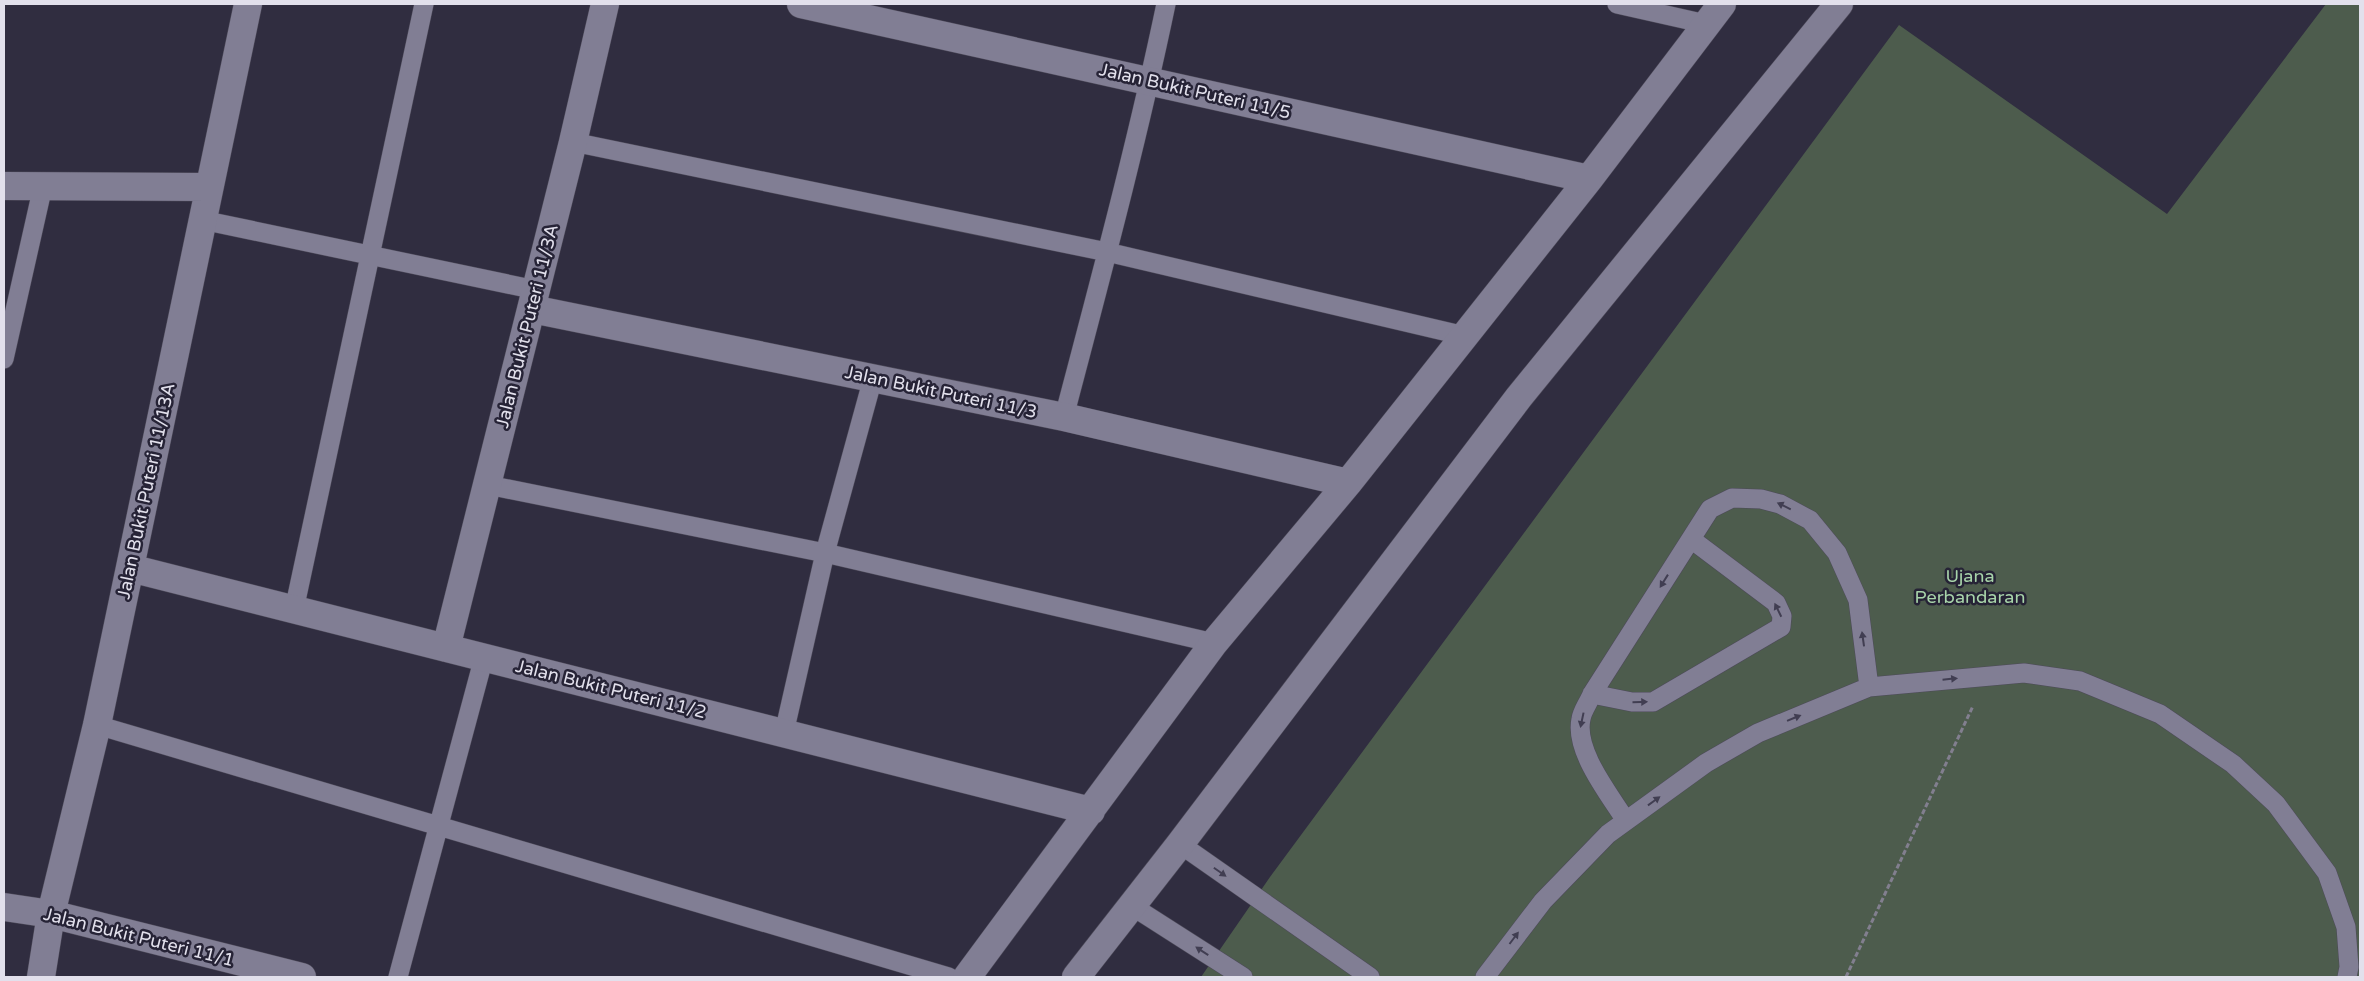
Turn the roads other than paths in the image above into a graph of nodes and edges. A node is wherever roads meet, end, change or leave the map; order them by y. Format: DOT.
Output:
graph roads {
  1 [pos="248,4"];
  2 [pos="424,4"];
  3 [pos="605,4"];
  4 [pos="801,4"];
  5 [pos="1166,4"];
  6 [pos="1617,4"];
  7 [pos="1839,4"];
  8 [pos="1714,14"];
  9 [pos="1150,80"];
  10 [pos="573,142"];
  11 [pos="1589,179"];
  12 [pos="4,186"];
  13 [pos="43,186"];
  14 [pos="208,187"];
  15 [pos="202,220"];
  16 [pos="1107,252"];
  17 [pos="370,255"];
  18 [pos="534,300"];
  19 [pos="1465,336"];
  20 [pos="4,359"];
  21 [pos="872,378"];
  22 [pos="1064,418"];
  23 [pos="1348,483"];
  24 [pos="488,485"];
  25 [pos="1691,539"];
  26 [pos="825,553"];
  27 [pos="130,568"];
  28 [pos="294,610"];
  29 [pos="1214,643"];
  30 [pos="446,648"];
  31 [pos="484,657"];
  32 [pos="1869,687"];
  33 [pos="1592,694"];
  34 [pos="97,725"];
  35 [pos="784,733"];
  36 [pos="1091,811"];
  37 [pos="1626,821"];
  38 [pos="438,826"];
  39 [pos="1180,844"];
  40 [pos="1132,906"];
  41 [pos="4,907"];
  42 [pos="51,914"];
  43 [pos="41,977"];
  44 [pos="302,977"];
  45 [pos="398,977"];
  46 [pos="949,977"];
  47 [pos="967,977"];
  48 [pos="1076,977"];
  49 [pos="1243,977"];
  50 [pos="1370,977"];
  51 [pos="1485,977"];
  52 [pos="2347,977"];
  1 -- 14 [label="street, Jalan Bukit Puteri 11/13A"];
  2 -- 17 [label="lane"];
  3 -- 10 [label="street, Jalan Bukit Puteri 11/3A"];
  4 -- 9 [label="street, Jalan Bukit Puteri 11/5"];
  5 -- 9 [label="lane"];
  6 -- 8 [label="lane"];
  7 -- 39 [label="street"];
  8 -- 11 [label="street"];
  9 -- 11 [label="street, Jalan Bukit Puteri 11/5"];
  9 -- 16 [label="lane"];
  10 -- 16 [label="lane"];
  10 -- 18 [label="street, Jalan Bukit Puteri 11/3A"];
  11 -- 19 [label="street"];
  12 -- 13 [label="street"];
  13 -- 14 [label="street"];
  13 -- 20 [label="lane"];
  14 -- 15 [label="street, Jalan Bukit Puteri 11/13A"];
  15 -- 17 [label="lane"];
  15 -- 27 [label="street, Jalan Bukit Puteri 11/13A"];
  16 -- 19 [label="lane"];
  16 -- 22 [label="lane"];
  17 -- 18 [label="lane"];
  17 -- 28 [label="lane"];
  18 -- 21 [label="street, Jalan Bukit Puteri 11/3"];
  18 -- 24 [label="street, Jalan Bukit Puteri 11/3A"];
  19 -- 23 [label="street"];
  21 -- 22 [label="street, Jalan Bukit Puteri 11/3"];
  21 -- 26 [label="lane"];
  22 -- 23 [label="street, Jalan Bukit Puteri 11/3"];
  23 -- 29 [label="street"];
  24 -- 26 [label="lane"];
  24 -- 30 [label="street, Jalan Bukit Puteri 11/3A"];
  32 -- 25 [label="lane, one-way"];
  25 -- 33 [label="lane, one-way"];
  33 -- 25 [label="lane, one-way"];
  26 -- 29 [label="lane"];
  26 -- 35 [label="lane"];
  27 -- 28 [label="street, Jalan Bukit Puteri 11/2"];
  27 -- 34 [label="street, Jalan Bukit Puteri 11/13A"];
  28 -- 30 [label="street, Jalan Bukit Puteri 11/2"];
  29 -- 36 [label="street"];
  30 -- 31 [label="street, Jalan Bukit Puteri 11/2"];
  31 -- 35 [label="street, Jalan Bukit Puteri 11/2"];
  31 -- 38 [label="lane"];
  37 -- 32 [label="lane, one-way"];
  32 -- 52 [label="lane, one-way"];
  33 -- 37 [label="lane, one-way"];
  34 -- 38 [label="lane"];
  34 -- 42 [label="street, Jalan Bukit Puteri 11/13A"];
  35 -- 36 [label="street, Jalan Bukit Puteri 11/2"];
  36 -- 47 [label="street"];
  51 -- 37 [label="lane, one-way"];
  38 -- 45 [label="lane"];
  38 -- 46 [label="lane"];
  39 -- 40 [label="street"];
  39 -- 50 [label="lane, one-way"];
  40 -- 48 [label="street"];
  49 -- 40 [label="lane, one-way"];
  41 -- 42 [label="street, Jalan Bukit Puteri 11/1"];
  42 -- 43 [label="street, Jalan Bukit Puteri 11/13A"];
  42 -- 44 [label="street, Jalan Bukit Puteri 11/1"];
}
